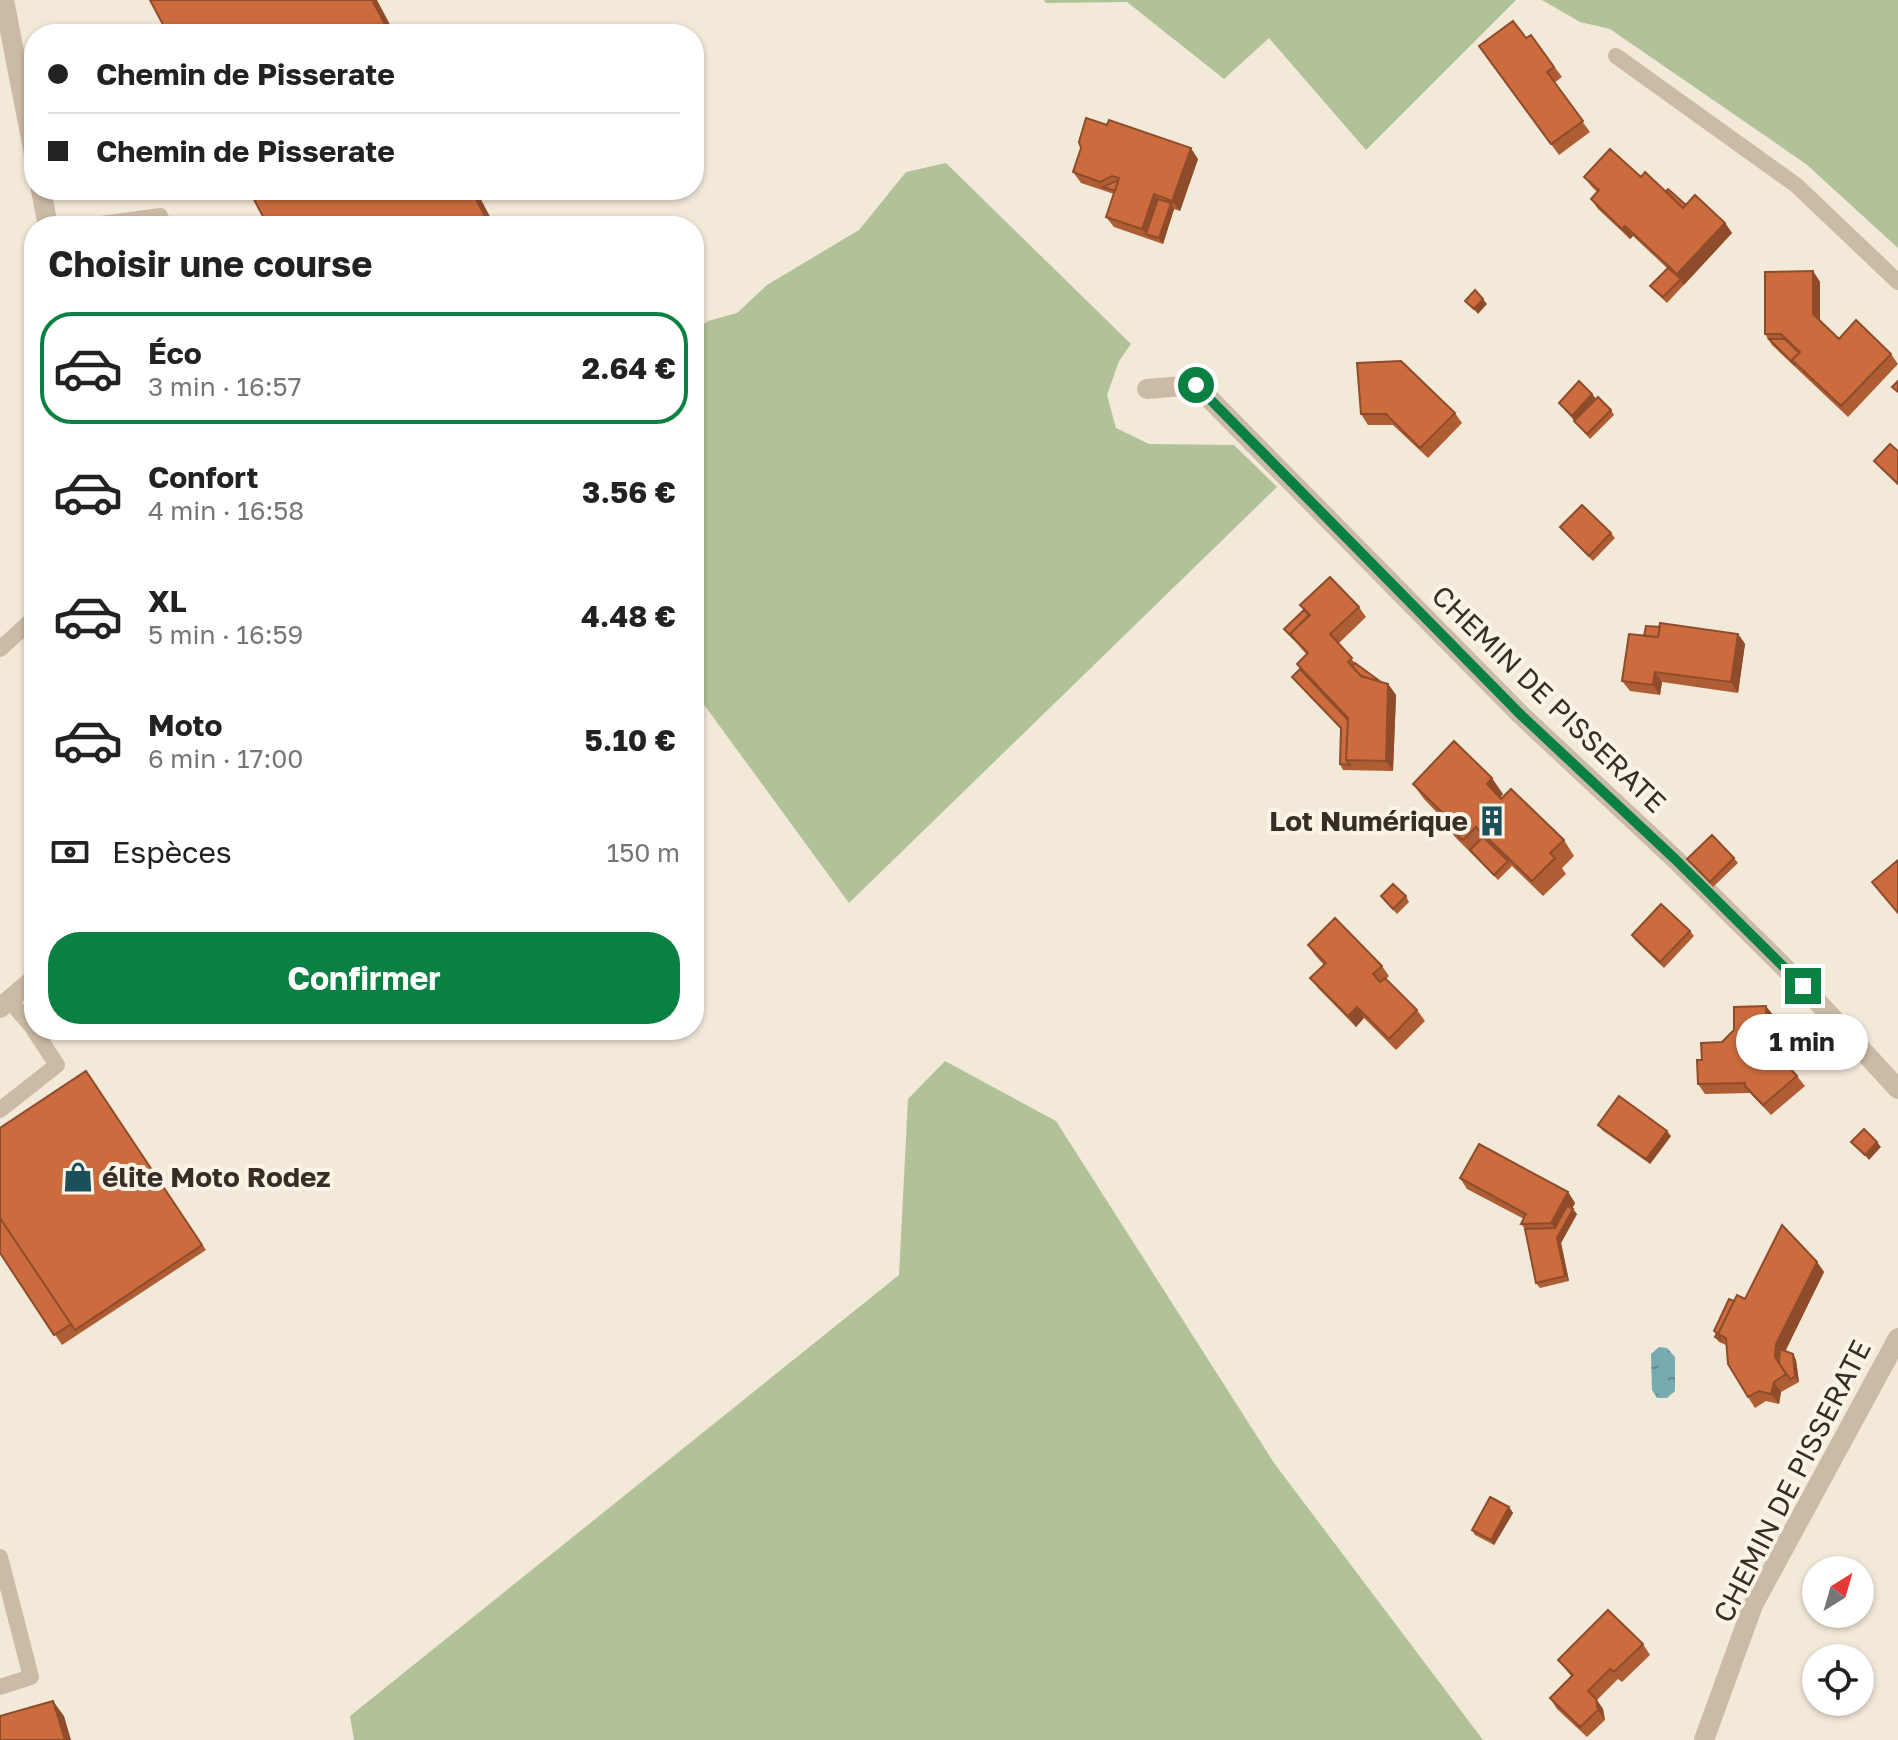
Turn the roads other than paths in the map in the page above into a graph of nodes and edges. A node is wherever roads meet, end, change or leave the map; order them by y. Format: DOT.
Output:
graph roads {
  1 [pos="4,0"];
  2 [pos="1616,56"];
  3 [pos="24,103"];
  4 [pos="1898,282"];
  5 [pos="1147,389"];
  6 [pos="24,627"];
  7 [pos="0,649"];
  8 [pos="24,988"];
  9 [pos="5,1004"];
  10 [pos="24,1021"];
  11 [pos="41,1040"];
  12 [pos="1898,1089"];
  13 [pos="0,1110"];
  14 [pos="1898,1338"];
  15 [pos="0,1557"];
  16 [pos="0,1687"];
  17 [pos="1704,1740"];
  1 -- 3 [label="street"];
  2 -- 4 [label="lane"];
  5 -- 12 [label="street, CHEMIN DE PISSERATE"];
  6 -- 7 [label="lane"];
  8 -- 9 [label="street"];
  9 -- 10 [label="lane"];
  11 -- 13 [label="lane"];
  14 -- 17 [label="street, CHEMIN DE PISSERATE"];
  15 -- 16 [label="lane"];
}
